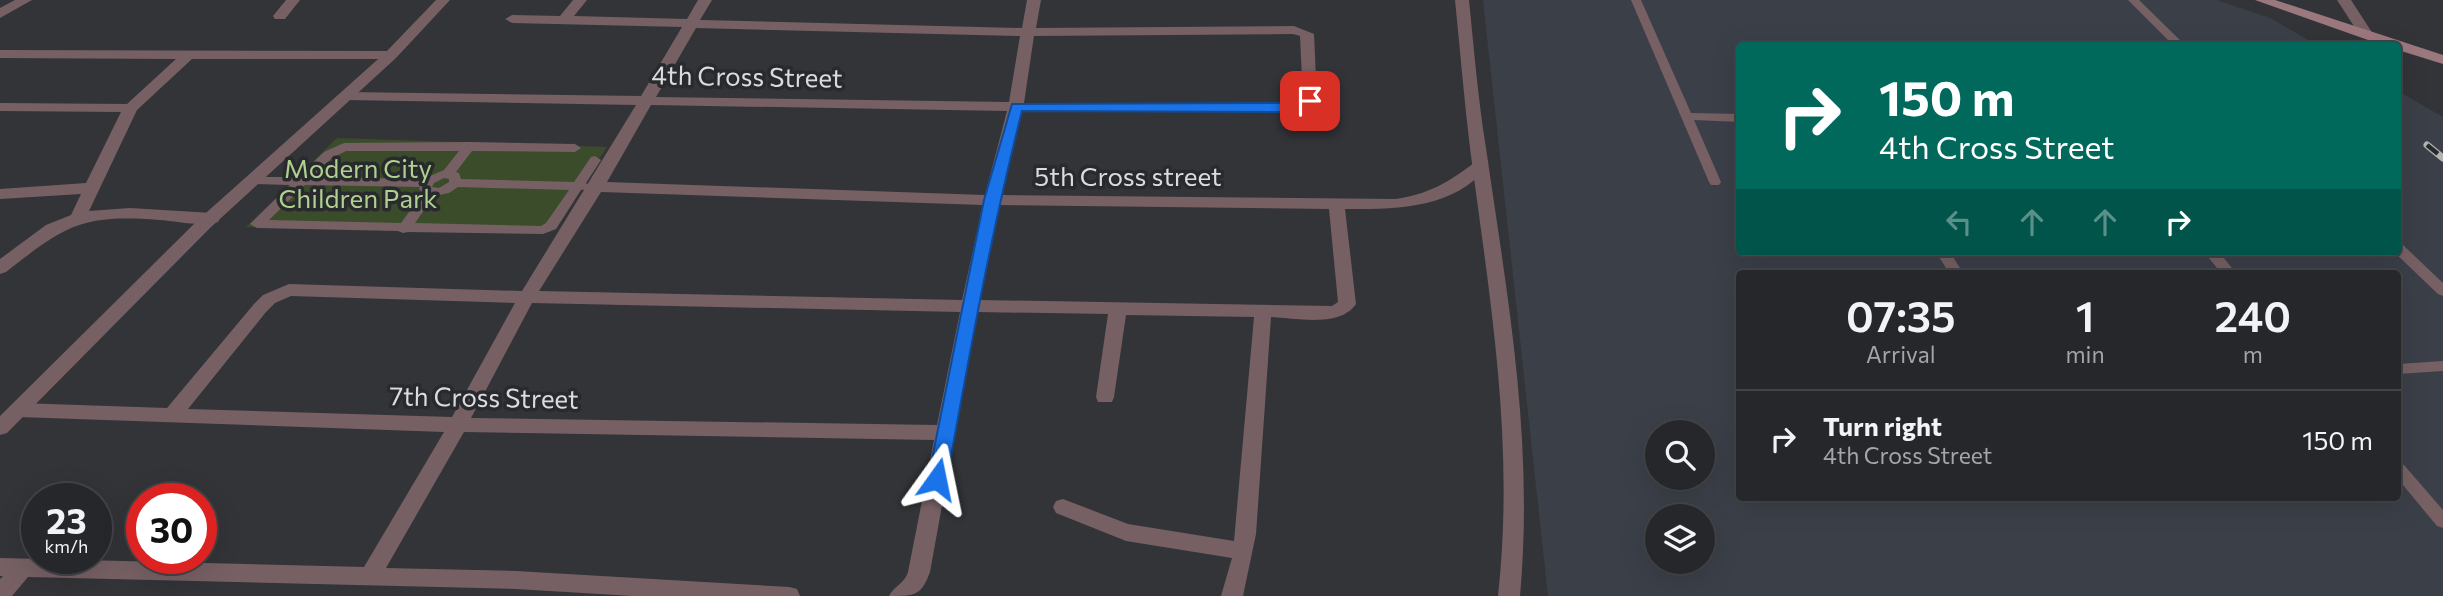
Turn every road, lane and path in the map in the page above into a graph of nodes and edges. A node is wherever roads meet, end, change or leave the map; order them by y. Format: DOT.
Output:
graph roads {
  1 [pos="25,0"];
  2 [pos="293,0"];
  3 [pos="443,0"];
  4 [pos="580,0"];
  5 [pos="705,0"];
  6 [pos="1034,0"];
  7 [pos="1462,0"];
  8 [pos="1636,0"];
  9 [pos="2133,0"];
  10 [pos="2262,0"];
  11 [pos="2344,0"];
  12 [pos="0,14"];
  13 [pos="280,16"];
  14 [pos="512,19"];
  15 [pos="564,20"];
  16 [pos="691,23"];
  17 [pos="1028,32"];
  18 [pos="2365,34"];
  19 [pos="2177,42"];
  20 [pos="2389,42"];
  21 [pos="2401,46"];
  22 [pos="0,54"];
  23 [pos="188,55"];
  24 [pos="391,55"];
  25 [pos="2443,60"];
  26 [pos="346,96"];
  27 [pos="646,100"];
  28 [pos="0,107"];
  29 [pos="1016,107"];
  30 [pos="131,108"];
  31 [pos="1685,116"];
  32 [pos="1736,118"];
  33 [pos="470,146"];
  34 [pos="575,148"];
  35 [pos="595,160"];
  36 [pos="1480,166"];
  37 [pos="452,178"];
  38 [pos="254,180"];
  39 [pos="304,181"];
  40 [pos="1715,182"];
  41 [pos="587,187"];
  42 [pos="92,188"];
  43 [pos="429,188"];
  44 [pos="0,194"];
  45 [pos="992,200"];
  46 [pos="1336,202"];
  47 [pos="212,218"];
  48 [pos="77,219"];
  49 [pos="403,229"];
  50 [pos="2401,251"];
  51 [pos="2214,256"];
  52 [pos="0,268"];
  53 [pos="2226,270"];
  54 [pos="2443,291"];
  55 [pos="527,297"];
  56 [pos="970,304"];
  57 [pos="1118,307"];
  58 [pos="1263,310"];
  59 [pos="2443,366"];
  60 [pos="2401,369"];
  61 [pos="1105,397"];
  62 [pos="19,410"];
  63 [pos="172,416"];
  64 [pos="458,425"];
  65 [pos="0,428"];
  66 [pos="947,433"];
  67 [pos="2401,472"];
  68 [pos="1063,506"];
  69 [pos="2443,521"];
  70 [pos="1243,551"];
  71 [pos="0,568"];
  72 [pos="21,568"];
  73 [pos="21,570"];
  74 [pos="112,570"];
  75 [pos="370,576"];
  76 [pos="511,588"];
  77 [pos="697,593"];
  78 [pos="0,594"];
  79 [pos="789,596"];
  80 [pos="900,596"];
  81 [pos="1232,596"];
  82 [pos="1509,596"];
  1 -- 12 [label="street"];
  2 -- 13 [label="street"];
  3 -- 24 [label="street"];
  4 -- 15 [label="street"];
  5 -- 16 [label="street"];
  6 -- 17 [label="street"];
  7 -- 36 [label="street"];
  8 -- 31 [label="lane"];
  9 -- 19 [label="lane"];
  10 -- 18 [label="main road"];
  11 -- 18 [label="street"];
  14 -- 15 [label="street"];
  15 -- 16 [label="street"];
  16 -- 17 [label="street"];
  16 -- 27 [label="street"];
  17 -- 29 [label="street"];
  17 -- 29 [label="street, 4th Cross Street"];
  18 -- 20 [label="main road"];
  21 -- 25 [label="main road"];
  22 -- 23 [label="street"];
  23 -- 24 [label="street"];
  23 -- 30 [label="street"];
  24 -- 26 [label="street"];
  26 -- 27 [label="street, 4th Cross Street"];
  26 -- 38 [label="street"];
  27 -- 29 [label="street, 4th Cross Street"];
  27 -- 41 [label="street"];
  28 -- 30 [label="street"];
  29 -- 45 [label="street"];
  30 -- 42 [label="street"];
  31 -- 32 [label="lane"];
  31 -- 40 [label="lane"];
  33 -- 34 [label="lane"];
  33 -- 37 [label="lane"];
  33 -- 39 [label="lane"];
  35 -- 41 [label="lane"];
  36 -- 46 [label="street, 5th Cross street"];
  36 -- 82 [label="street"];
  37 -- 41 [label="lane"];
  37 -- 43 [label="lane"];
  38 -- 39 [label="lane"];
  38 -- 47 [label="street"];
  39 -- 43 [label="lane"];
  39 -- 49 [label="lane"];
  41 -- 45 [label="street, 5th Cross street"];
  41 -- 49 [label="lane"];
  41 -- 55 [label="street"];
  42 -- 44 [label="street"];
  42 -- 48 [label="street"];
  43 -- 49 [label="lane"];
  45 -- 46 [label="street, 5th Cross street"];
  45 -- 56 [label="street"];
  46 -- 58 [label="street"];
  47 -- 48 [label="street"];
  47 -- 62 [label="street"];
  48 -- 52 [label="street"];
  50 -- 54 [label="lane"];
  51 -- 53 [label="lane"];
  55 -- 56 [label="street"];
  55 -- 63 [label="street"];
  55 -- 64 [label="street"];
  56 -- 57 [label="street"];
  56 -- 66 [label="street"];
  57 -- 58 [label="street"];
  57 -- 61 [label="street"];
  58 -- 70 [label="street"];
  59 -- 60 [label="lane"];
  62 -- 63 [label="street, 7th Cross Street"];
  62 -- 65 [label="street"];
  63 -- 64 [label="street, 7th Cross Street"];
  64 -- 66 [label="street, 7th Cross Street"];
  64 -- 75 [label="street"];
  66 -- 80 [label="street"];
  67 -- 69 [label="lane"];
  68 -- 70 [label="street"];
  70 -- 81 [label="street"];
  71 -- 72 [label="street"];
  73 -- 78 [label="street"];
  74 -- 75 [label="street"];
  75 -- 76 [label="street"];
  76 -- 77 [label="street"];
  77 -- 79 [label="street"];
}
